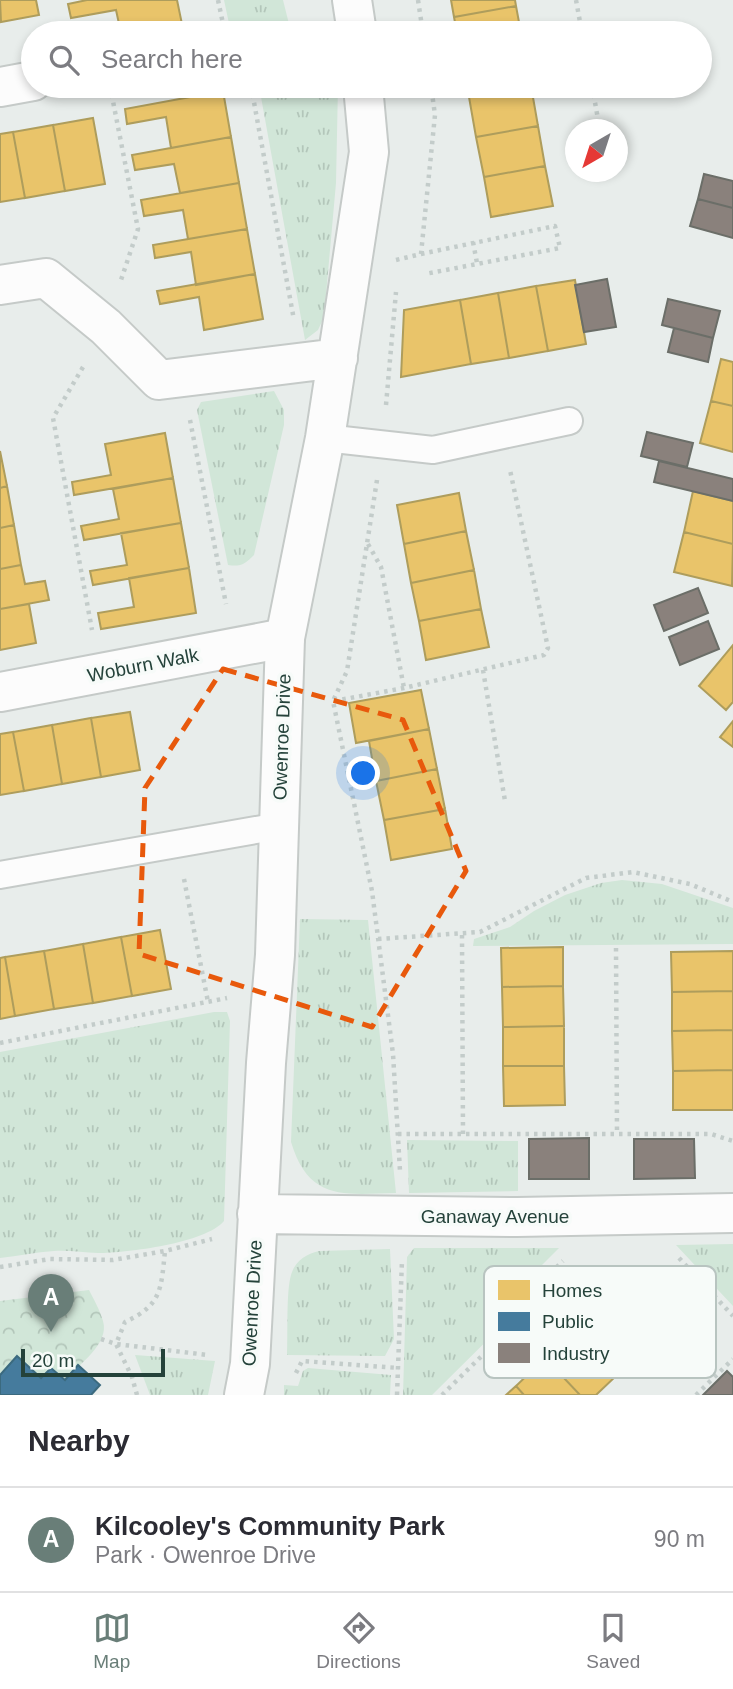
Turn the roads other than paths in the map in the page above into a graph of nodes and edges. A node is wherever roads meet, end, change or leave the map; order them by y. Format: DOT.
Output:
graph roads {
  1 [pos="352,0"];
  2 [pos="355,21"];
  3 [pos="21,83"];
  4 [pos="0,87"];
  5 [pos="364,98"];
  6 [pos="0,285"];
  7 [pos="320,361"];
  8 [pos="569,421"];
  9 [pos="325,439"];
  10 [pos="285,638"];
  11 [pos="0,692"];
  12 [pos="279,826"];
  13 [pos="0,875"];
  14 [pos="733,1213"];
  15 [pos="257,1220"];
  16 [pos="247,1379"];
  1 -- 2 [label="street"];
  3 -- 4 [label="street"];
  5 -- 7 [label="street, Owenroe Drive"];
  6 -- 7 [label="street"];
  7 -- 9 [label="street, Owenroe Drive"];
  8 -- 9 [label="lane"];
  9 -- 10 [label="street, Owenroe Drive"];
  10 -- 11 [label="street, Woburn Walk"];
  10 -- 12 [label="street, Owenroe Drive"];
  12 -- 13 [label="lane"];
  12 -- 15 [label="street, Owenroe Drive"];
  14 -- 15 [label="street, Ganaway Avenue"];
  15 -- 16 [label="street, Owenroe Drive"];
}
